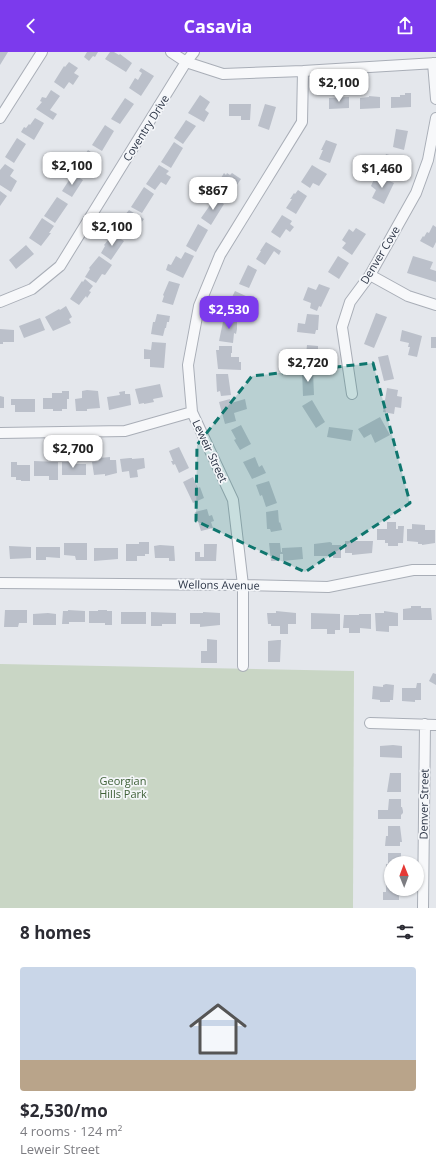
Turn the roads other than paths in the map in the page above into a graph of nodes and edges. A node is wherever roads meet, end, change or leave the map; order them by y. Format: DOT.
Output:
graph roads {
  1 [pos="42,52"];
  2 [pos="171,52"];
  3 [pos="194,52"];
  4 [pos="186,62"];
  5 [pos="435,63"];
  6 [pos="303,71"];
  7 [pos="436,99"];
  8 [pos="0,118"];
  9 [pos="436,118"];
  10 [pos="432,161"];
  11 [pos="370,274"];
  12 [pos="0,302"];
  13 [pos="436,305"];
  14 [pos="352,394"];
  15 [pos="192,412"];
  16 [pos="0,433"];
  17 [pos="436,570"];
  18 [pos="0,583"];
  19 [pos="243,585"];
  20 [pos="243,666"];
  21 [pos="370,723"];
  22 [pos="425,724"];
  23 [pos="436,725"];
  24 [pos="423,908"];
  1 -- 8 [label="street"];
  2 -- 4 [label="street"];
  3 -- 4 [label="street, Coventry Drive"];
  4 -- 6 [label="street"];
  4 -- 12 [label="street, Coventry Drive"];
  5 -- 6 [label="street"];
  5 -- 7 [label="street"];
  6 -- 15 [label="street, Leweir Street"];
  9 -- 10 [label="street, Denver Cove"];
  10 -- 11 [label="street, Denver Cove"];
  11 -- 13 [label="street"];
  11 -- 14 [label="street, Denver Cove"];
  15 -- 16 [label="street"];
  15 -- 19 [label="street, Leweir Street"];
  17 -- 19 [label="street, Wellons Avenue"];
  18 -- 19 [label="street, Wellons Avenue"];
  19 -- 20 [label="street, Leweir Street"];
  21 -- 22 [label="street"];
  22 -- 23 [label="street"];
  22 -- 24 [label="street, Denver Street"];
}
